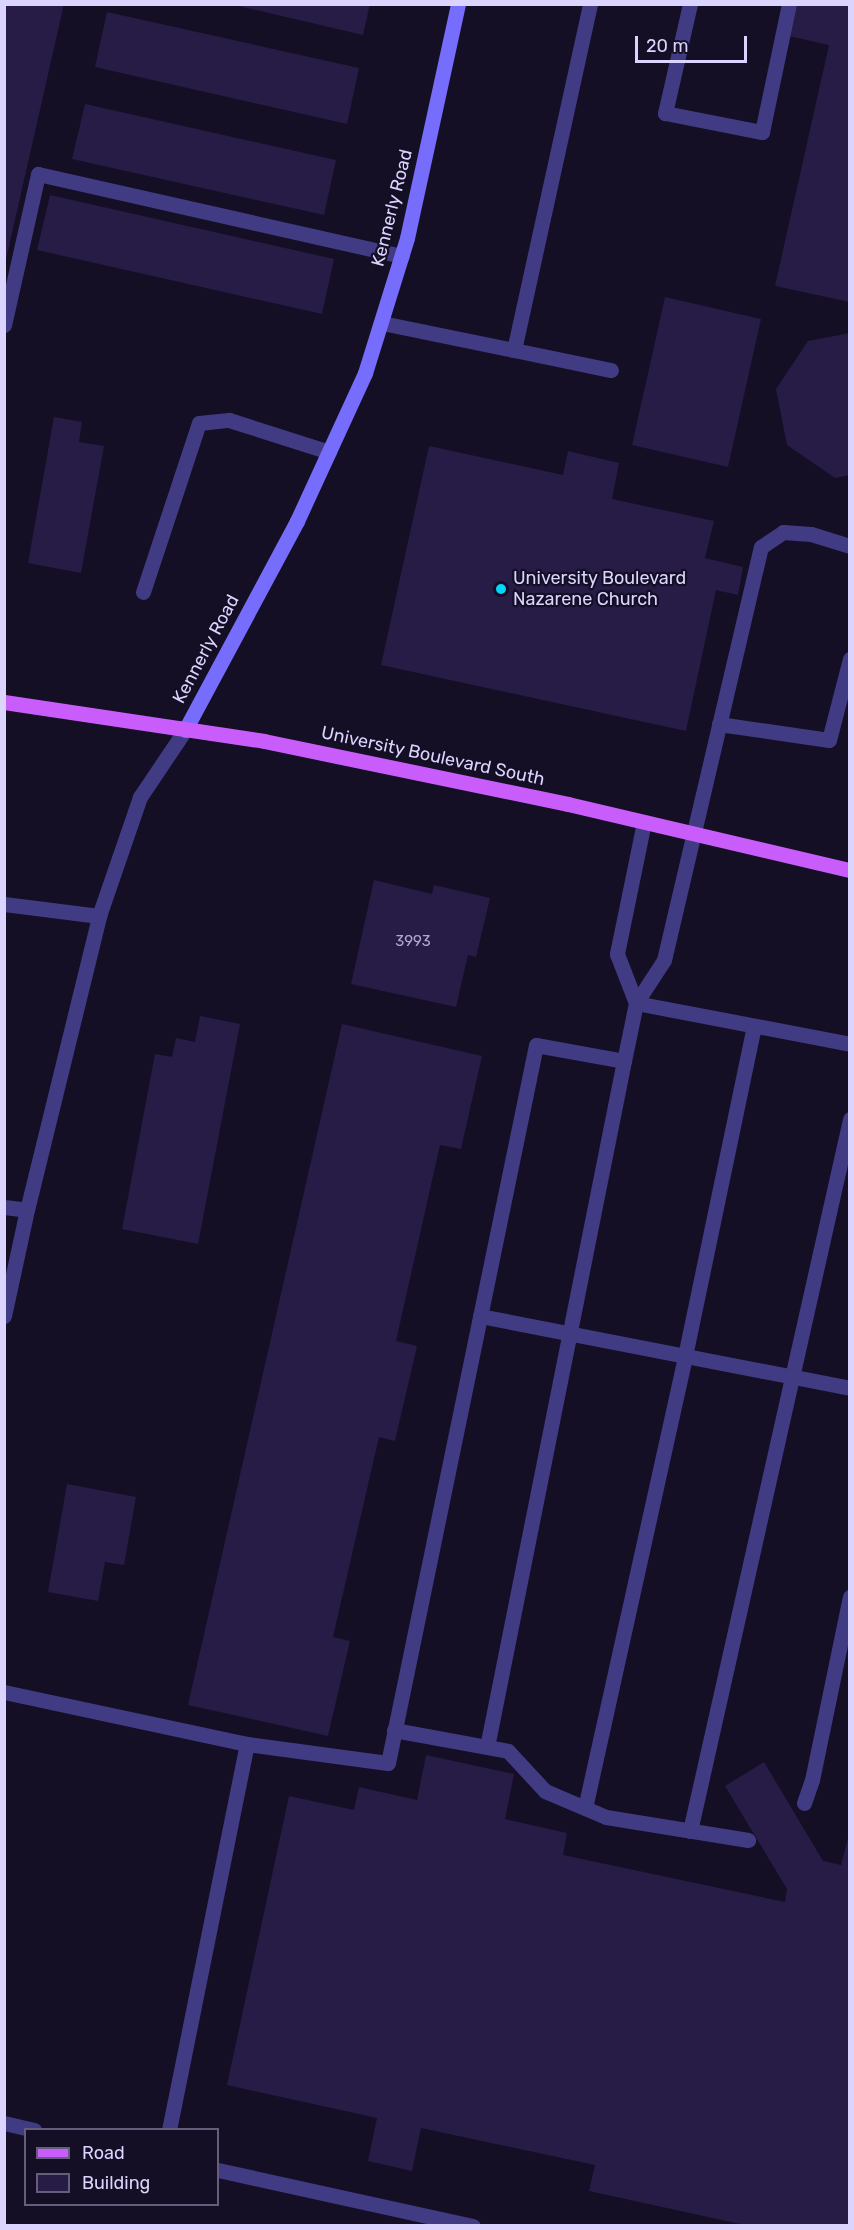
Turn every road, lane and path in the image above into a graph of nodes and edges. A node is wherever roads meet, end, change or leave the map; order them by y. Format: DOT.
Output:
graph roads {
  1 [pos="458,4"];
  2 [pos="590,4"];
  3 [pos="690,4"];
  4 [pos="789,4"];
  5 [pos="402,256"];
  6 [pos="382,323"];
  7 [pos="4,325"];
  8 [pos="514,350"];
  9 [pos="611,370"];
  10 [pos="329,452"];
  11 [pos="849,546"];
  12 [pos="143,592"];
  13 [pos="849,658"];
  14 [pos="4,702"];
  15 [pos="719,724"];
  16 [pos="185,730"];
  17 [pos="644,822"];
  18 [pos="693,833"];
  19 [pos="849,870"];
  20 [pos="4,904"];
  21 [pos="99,916"];
  22 [pos="636,1004"];
  23 [pos="754,1026"];
  24 [pos="849,1044"];
  25 [pos="624,1061"];
  26 [pos="849,1119"];
  27 [pos="4,1206"];
  28 [pos="27,1210"];
  29 [pos="4,1316"];
  30 [pos="480,1316"];
  31 [pos="571,1335"];
  32 [pos="685,1356"];
  33 [pos="793,1377"];
  34 [pos="849,1388"];
  35 [pos="849,1598"];
  36 [pos="4,1692"];
  37 [pos="394,1730"];
  38 [pos="248,1744"];
  39 [pos="487,1747"];
  40 [pos="804,1803"];
  41 [pos="585,1808"];
  42 [pos="690,1831"];
  43 [pos="748,1840"];
  44 [pos="4,2123"];
  45 [pos="25,2128"];
  46 [pos="169,2128"];
  47 [pos="219,2170"];
  48 [pos="473,2226"];
  1 -- 5 [label="street, Kennerly Road"];
  2 -- 8 [label="street"];
  3 -- 4 [label="street"];
  5 -- 6 [label="street, Kennerly Road"];
  5 -- 7 [label="street"];
  6 -- 8 [label="street"];
  6 -- 10 [label="street, Kennerly Road"];
  8 -- 9 [label="street"];
  10 -- 12 [label="street"];
  10 -- 16 [label="street, Kennerly Road"];
  11 -- 15 [label="street"];
  13 -- 15 [label="street"];
  14 -- 16 [label="main road, University Boulevard South"];
  15 -- 18 [label="street"];
  16 -- 17 [label="main road, University Boulevard South"];
  16 -- 21 [label="street, Kennerly Road"];
  17 -- 18 [label="main road, University Boulevard South"];
  17 -- 22 [label="street"];
  18 -- 19 [label="main road, University Boulevard South"];
  18 -- 22 [label="street"];
  20 -- 21 [label="street"];
  21 -- 28 [label="street, Kennerly Road"];
  22 -- 23 [label="street"];
  22 -- 25 [label="street"];
  23 -- 24 [label="street"];
  23 -- 32 [label="street"];
  25 -- 30 [label="street"];
  25 -- 31 [label="street"];
  26 -- 33 [label="street"];
  27 -- 28 [label="street"];
  28 -- 29 [label="street, Kennerly Road"];
  30 -- 31 [label="street"];
  30 -- 37 [label="street"];
  31 -- 32 [label="street"];
  31 -- 39 [label="street"];
  32 -- 33 [label="street"];
  32 -- 41 [label="street"];
  33 -- 34 [label="street"];
  33 -- 42 [label="street"];
  35 -- 40 [label="street"];
  36 -- 38 [label="street"];
  37 -- 38 [label="street"];
  37 -- 39 [label="street"];
  38 -- 46 [label="street"];
  39 -- 41 [label="street"];
  41 -- 42 [label="street"];
  42 -- 43 [label="street"];
  44 -- 45 [label="street"];
  47 -- 48 [label="street"];
}
